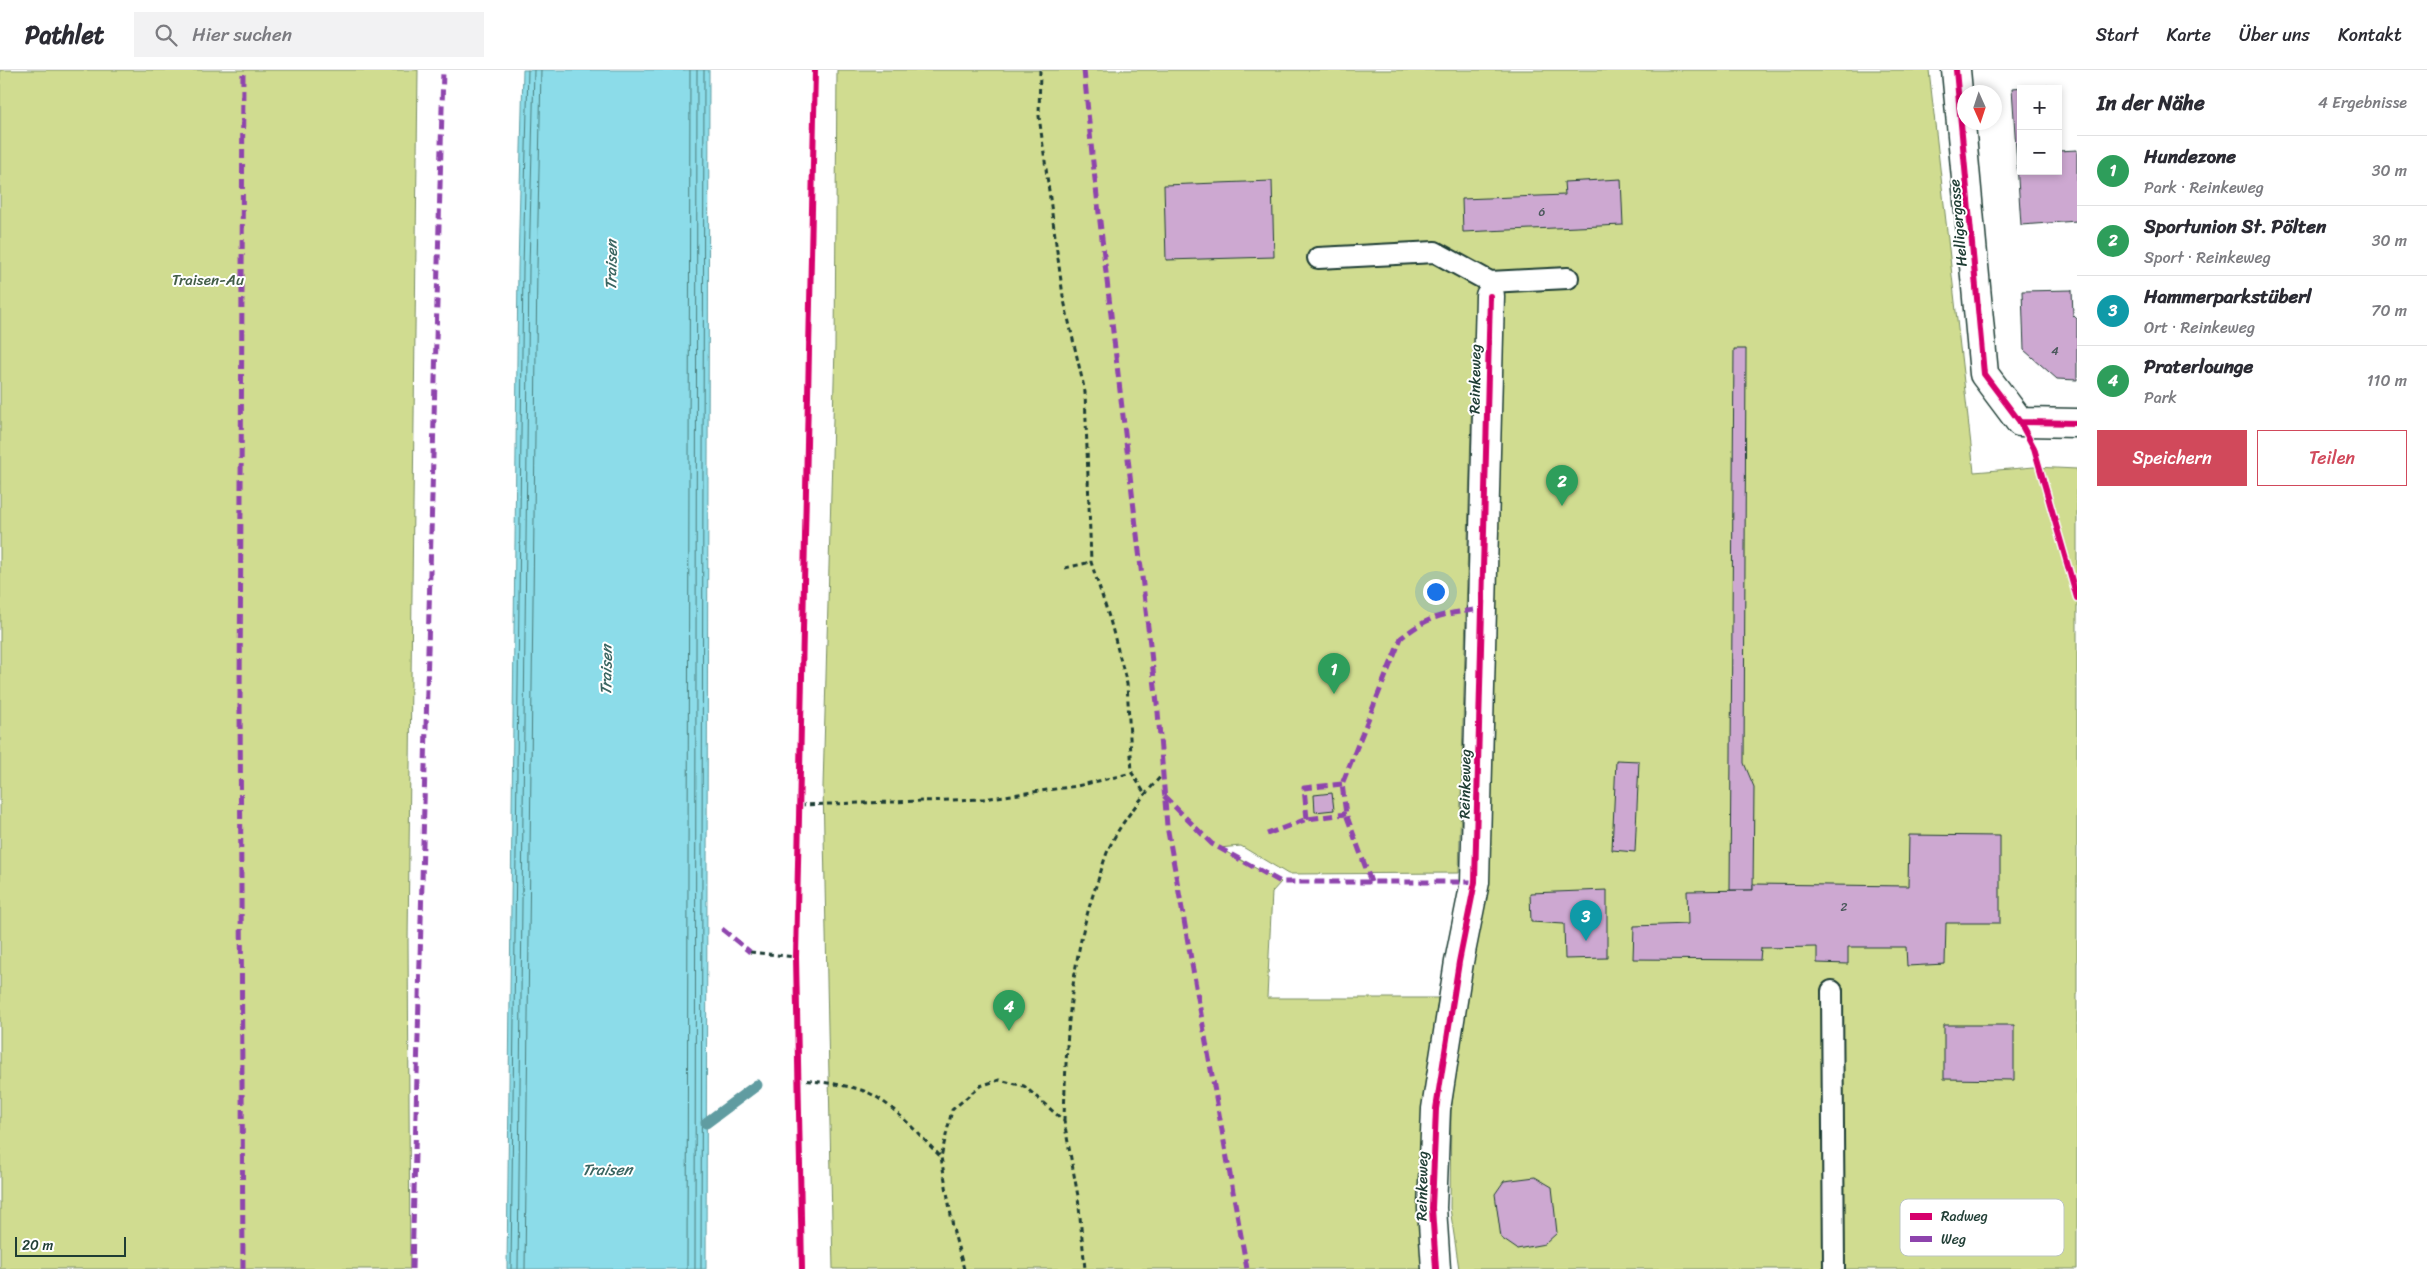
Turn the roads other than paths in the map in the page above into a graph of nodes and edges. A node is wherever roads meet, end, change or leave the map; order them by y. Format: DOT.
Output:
graph roads {
  1 [pos="1956,70"];
  2 [pos="1318,258"];
  3 [pos="1568,278"];
  4 [pos="1490,289"];
  5 [pos="2077,423"];
  6 [pos="1832,991"];
  7 [pos="1436,1269"];
  8 [pos="1834,1269"];
  1 -- 5 [label="street, Helligergasse"];
  2 -- 4 [label="lane"];
  3 -- 4 [label="lane"];
  4 -- 7 [label="street, Reinkeweg"];
  6 -- 8 [label="lane"];
}
